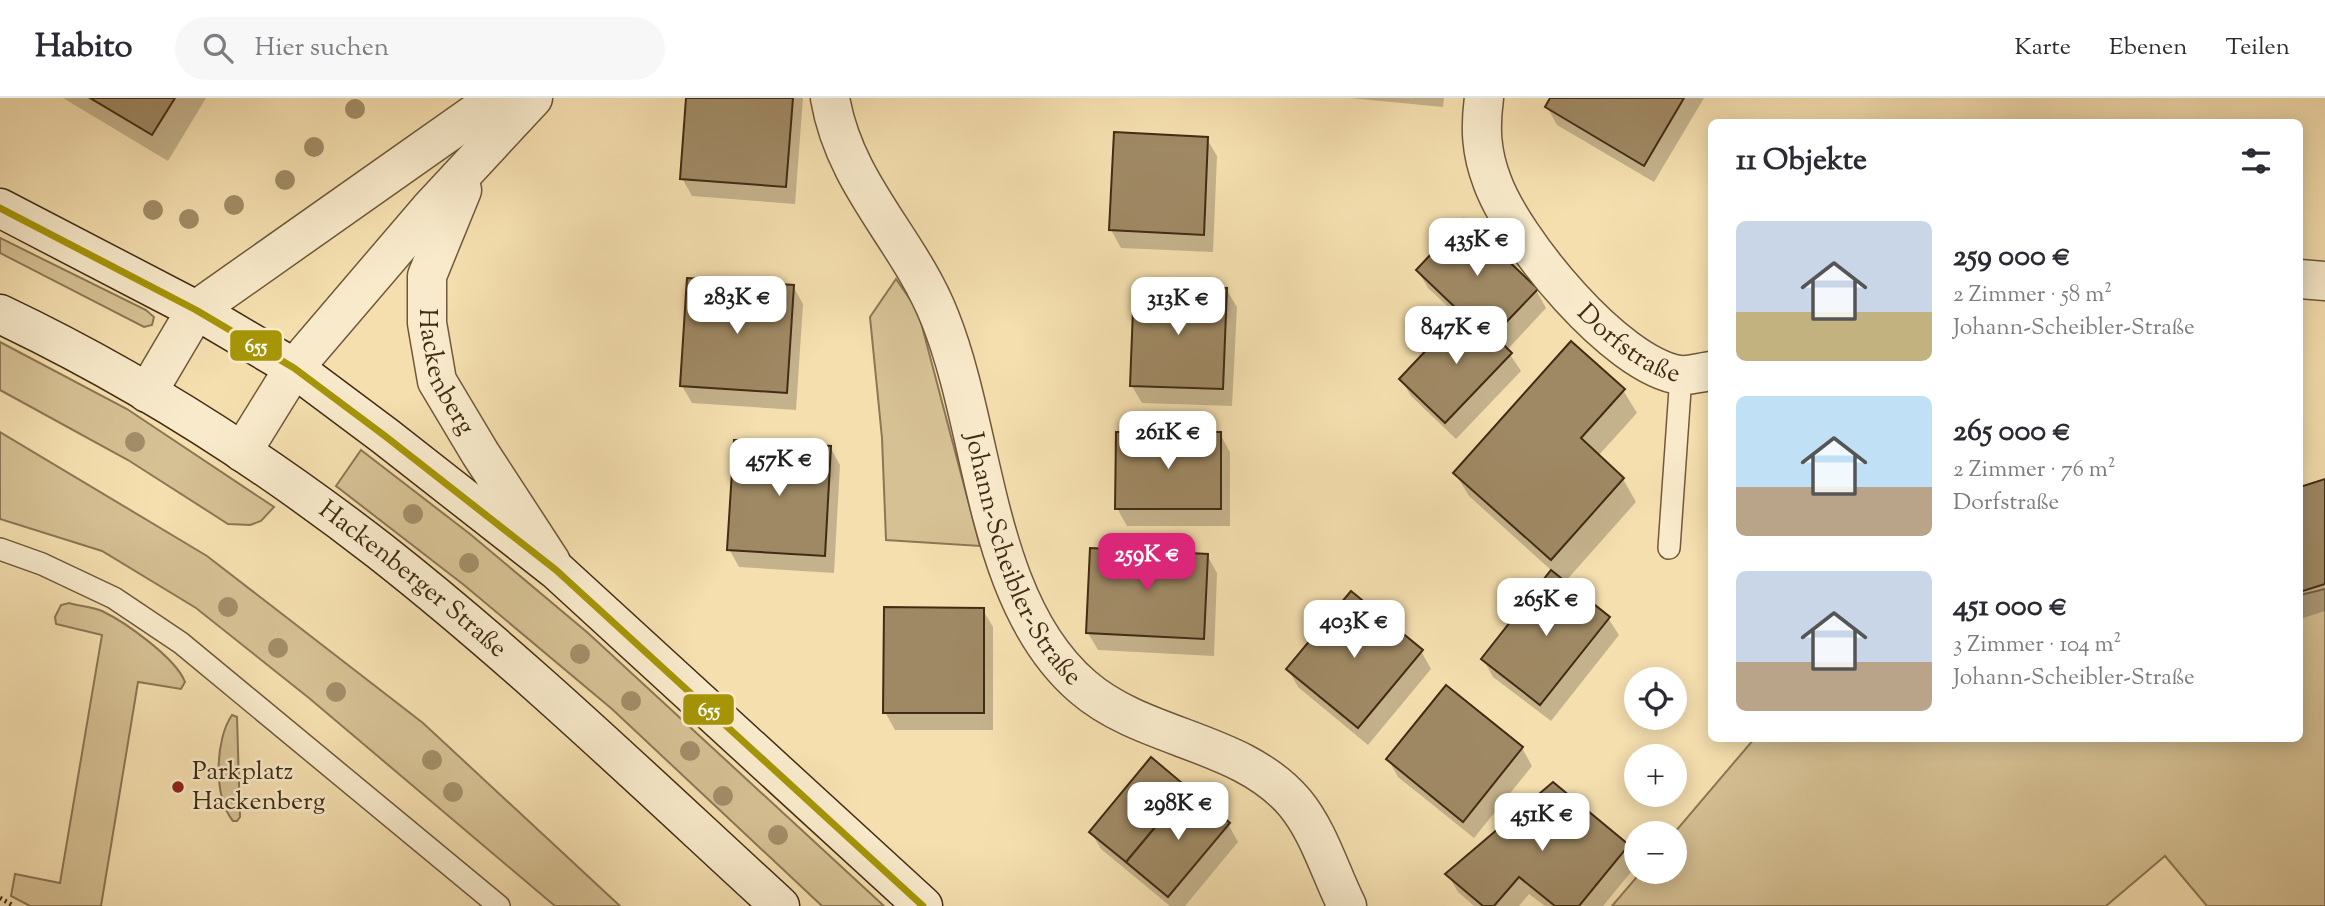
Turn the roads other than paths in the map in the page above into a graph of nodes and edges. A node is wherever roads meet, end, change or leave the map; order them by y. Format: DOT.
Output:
graph roads {
  1 [pos="498,98"];
  2 [pos="533,98"];
  3 [pos="830,98"];
  4 [pos="1484,98"];
  5 [pos="476,158"];
  6 [pos="0,208"];
  7 [pos="2303,279"];
  8 [pos="2325,281"];
  9 [pos="196,310"];
  10 [pos="0,314"];
  11 [pos="294,368"];
  12 [pos="1696,373"];
  13 [pos="148,393"];
  14 [pos="242,452"];
  15 [pos="1669,548"];
  16 [pos="0,549"];
  17 [pos="556,570"];
  18 [pos="499,906"];
  19 [pos="779,906"];
  20 [pos="923,906"];
  21 [pos="1347,906"];
  1 -- 9 [label="street"];
  2 -- 5 [label="street, Hackenberg"];
  3 -- 21 [label="street, Johann-Scheibler-Straße"];
  4 -- 12 [label="street, Dorfstraße"];
  5 -- 11 [label="street, Hackenberg"];
  5 -- 17 [label="street, Hackenberg"];
  6 -- 9 [label="street"];
  7 -- 8 [label="street"];
  9 -- 11 [label="street"];
  9 -- 13 [label="street"];
  10 -- 13 [label="street, Hackenberger Straße"];
  11 -- 14 [label="street, Hackenberg"];
  11 -- 17 [label="street"];
  12 -- 15 [label="lane"];
  13 -- 14 [label="street, Hackenberger Straße"];
  14 -- 19 [label="street, Hackenberger Straße"];
  16 -- 18 [label="lane"];
  17 -- 20 [label="street"];
}
